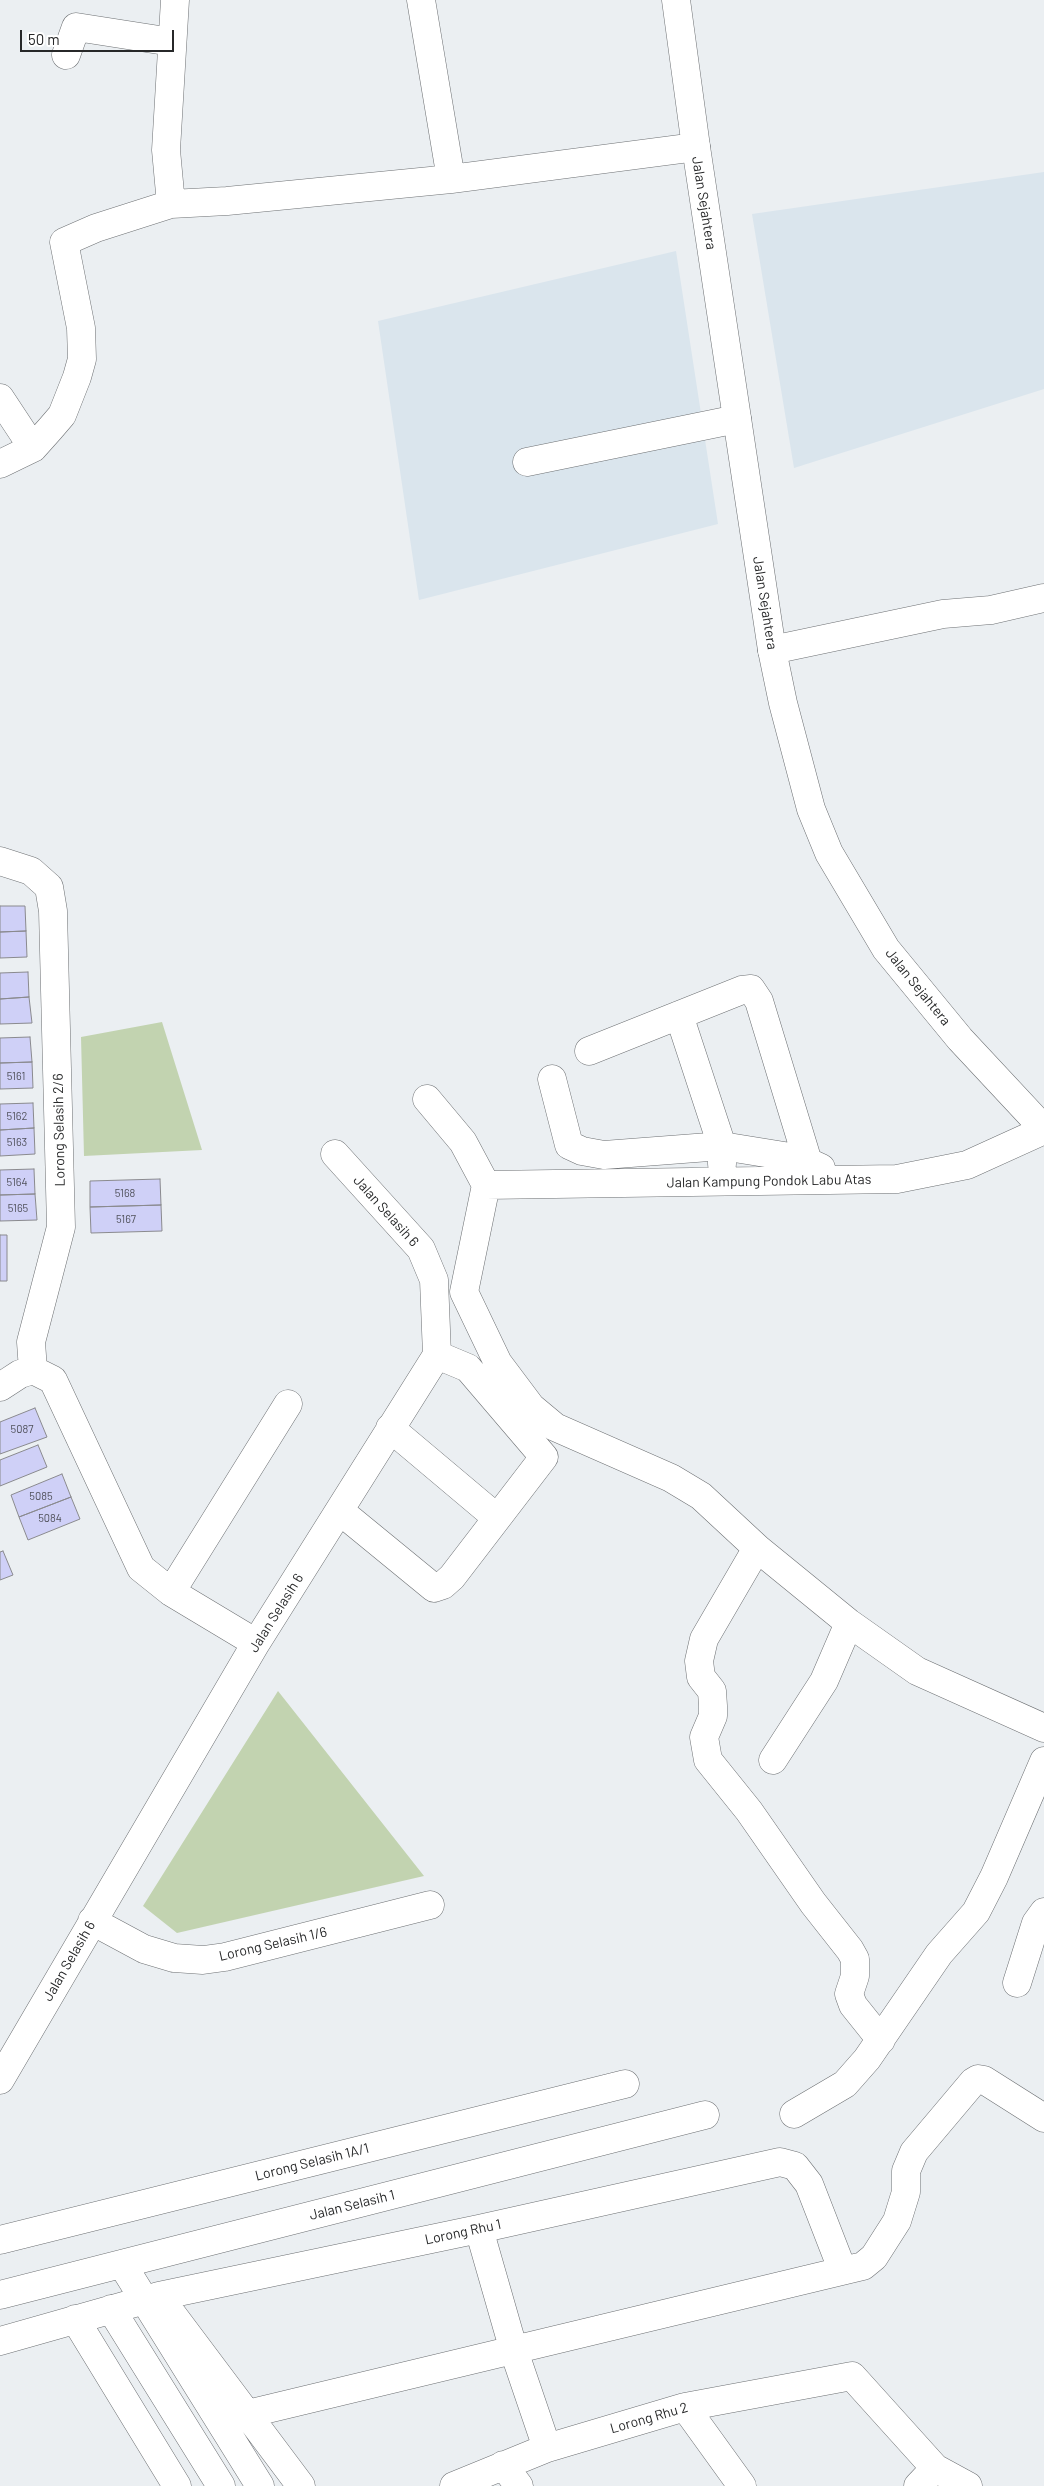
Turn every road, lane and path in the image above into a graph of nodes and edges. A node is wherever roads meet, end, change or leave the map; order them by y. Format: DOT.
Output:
graph roads {
  1 [pos="175,0"];
  2 [pos="421,0"];
  3 [pos="676,0"];
  4 [pos="172,42"];
  5 [pos="66,55"];
  6 [pos="696,147"];
  7 [pos="451,179"];
  8 [pos="171,204"];
  9 [pos="0,398"];
  10 [pos="737,419"];
  11 [pos="33,448"];
  12 [pos="527,462"];
  13 [pos="0,464"];
  14 [pos="1044,598"];
  15 [pos="772,650"];
  16 [pos="0,861"];
  17 [pos="679,1015"];
  18 [pos="589,1050"];
  19 [pos="552,1078"];
  20 [pos="427,1099"];
  21 [pos="1044,1130"];
  22 [pos="722,1146"];
  23 [pos="335,1154"];
  24 [pos="808,1162"];
  25 [pos="847,1181"];
  26 [pos="721,1182"];
  27 [pos="486,1185"];
  28 [pos="464,1292"];
  29 [pos="437,1307"];
  30 [pos="437,1355"];
  31 [pos="33,1370"];
  32 [pos="0,1387"];
  33 [pos="288,1404"];
  34 [pos="390,1428"];
  35 [pos="340,1511"];
  36 [pos="497,1518"];
  37 [pos="758,1548"];
  38 [pos="171,1592"];
  39 [pos="849,1622"];
  40 [pos="256,1643"];
  41 [pos="1044,1728"];
  42 [pos="773,1760"];
  43 [pos="1044,1760"];
  44 [pos="430,1905"];
  45 [pos="1044,1912"];
  46 [pos="92,1921"];
  47 [pos="1017,1982"];
  48 [pos="881,2040"];
  49 [pos="0,2080"];
  50 [pos="625,2084"];
  51 [pos="794,2114"];
  52 [pos="705,2115"];
  53 [pos="1044,2118"];
  54 [pos="479,2229"];
  55 [pos="0,2240"];
  56 [pos="122,2264"];
  57 [pos="842,2269"];
  58 [pos="0,2295"];
  59 [pos="152,2298"];
  60 [pos="111,2310"];
  61 [pos="75,2320"];
  62 [pos="0,2341"];
  63 [pos="514,2351"];
  64 [pos="685,2407"];
  65 [pos="247,2414"];
  66 [pos="547,2448"];
  67 [pos="511,2476"];
  68 [pos="927,2477"];
  69 [pos="177,2486"];
  70 [pos="221,2486"];
  71 [pos="260,2486"];
  72 [pos="301,2486"];
  73 [pos="454,2486"];
  74 [pos="742,2486"];
  75 [pos="968,2486"];
  1 -- 4 [label="street"];
  2 -- 7 [label="street"];
  3 -- 6 [label="street, Jalan Sejahtera"];
  4 -- 5 [label="street"];
  4 -- 8 [label="street"];
  6 -- 7 [label="street"];
  6 -- 10 [label="street, Jalan Sejahtera"];
  7 -- 8 [label="street"];
  8 -- 11 [label="street"];
  9 -- 11 [label="street"];
  10 -- 12 [label="street"];
  10 -- 15 [label="street, Jalan Sejahtera"];
  11 -- 13 [label="street"];
  14 -- 15 [label="street"];
  15 -- 21 [label="street, Jalan Sejahtera"];
  16 -- 31 [label="street, Lorong Selasih 2/6"];
  17 -- 18 [label="street"];
  17 -- 22 [label="street"];
  17 -- 24 [label="street"];
  19 -- 22 [label="street"];
  20 -- 27 [label="street"];
  21 -- 25 [label="street, Jalan Kampung Pondok Labu Atas"];
  22 -- 24 [label="street"];
  22 -- 26 [label="street"];
  23 -- 29 [label="street, Jalan Selasih 6"];
  24 -- 25 [label="street"];
  25 -- 26 [label="street, Jalan Kampung Pondok Labu Atas"];
  26 -- 27 [label="street, Jalan Kampung Pondok Labu Atas"];
  27 -- 28 [label="street"];
  28 -- 29 [label="street"];
  28 -- 37 [label="street"];
  29 -- 30 [label="street, Jalan Selasih 6"];
  30 -- 34 [label="street, Jalan Selasih 6"];
  30 -- 36 [label="street"];
  31 -- 32 [label="street"];
  31 -- 38 [label="street"];
  33 -- 38 [label="street"];
  34 -- 35 [label="street, Jalan Selasih 6"];
  34 -- 36 [label="street"];
  35 -- 36 [label="street"];
  35 -- 40 [label="street, Jalan Selasih 6"];
  37 -- 39 [label="street"];
  37 -- 48 [label="street"];
  38 -- 40 [label="street"];
  39 -- 41 [label="street"];
  39 -- 42 [label="street"];
  40 -- 46 [label="street, Jalan Selasih 6"];
  43 -- 48 [label="street"];
  44 -- 46 [label="street, Lorong Selasih 1/6"];
  45 -- 47 [label="street"];
  46 -- 49 [label="street, Jalan Selasih 6"];
  48 -- 51 [label="street"];
  50 -- 55 [label="street, Lorong Selasih 1A/1"];
  52 -- 56 [label="street, Jalan Selasih 1"];
  53 -- 57 [label="street"];
  54 -- 57 [label="street, Lorong Rhu 1"];
  54 -- 59 [label="street, Lorong Rhu 1"];
  54 -- 63 [label="street"];
  56 -- 58 [label="street, Jalan Selasih 1"];
  56 -- 59 [label="street"];
  57 -- 63 [label="street"];
  59 -- 60 [label="street, Lorong Rhu 1"];
  59 -- 65 [label="street"];
  59 -- 71 [label="street"];
  60 -- 61 [label="street, Lorong Rhu 1"];
  60 -- 70 [label="street"];
  61 -- 62 [label="street, Lorong Rhu 1"];
  61 -- 69 [label="street"];
  63 -- 65 [label="street"];
  63 -- 66 [label="street"];
  64 -- 66 [label="street, Lorong Rhu 2"];
  64 -- 68 [label="street, Lorong Rhu 2"];
  64 -- 74 [label="street"];
  65 -- 72 [label="street"];
  66 -- 67 [label="street, Lorong Rhu 2"];
  67 -- 73 [label="street, Lorong Rhu 2"];
  68 -- 75 [label="street"];
}
